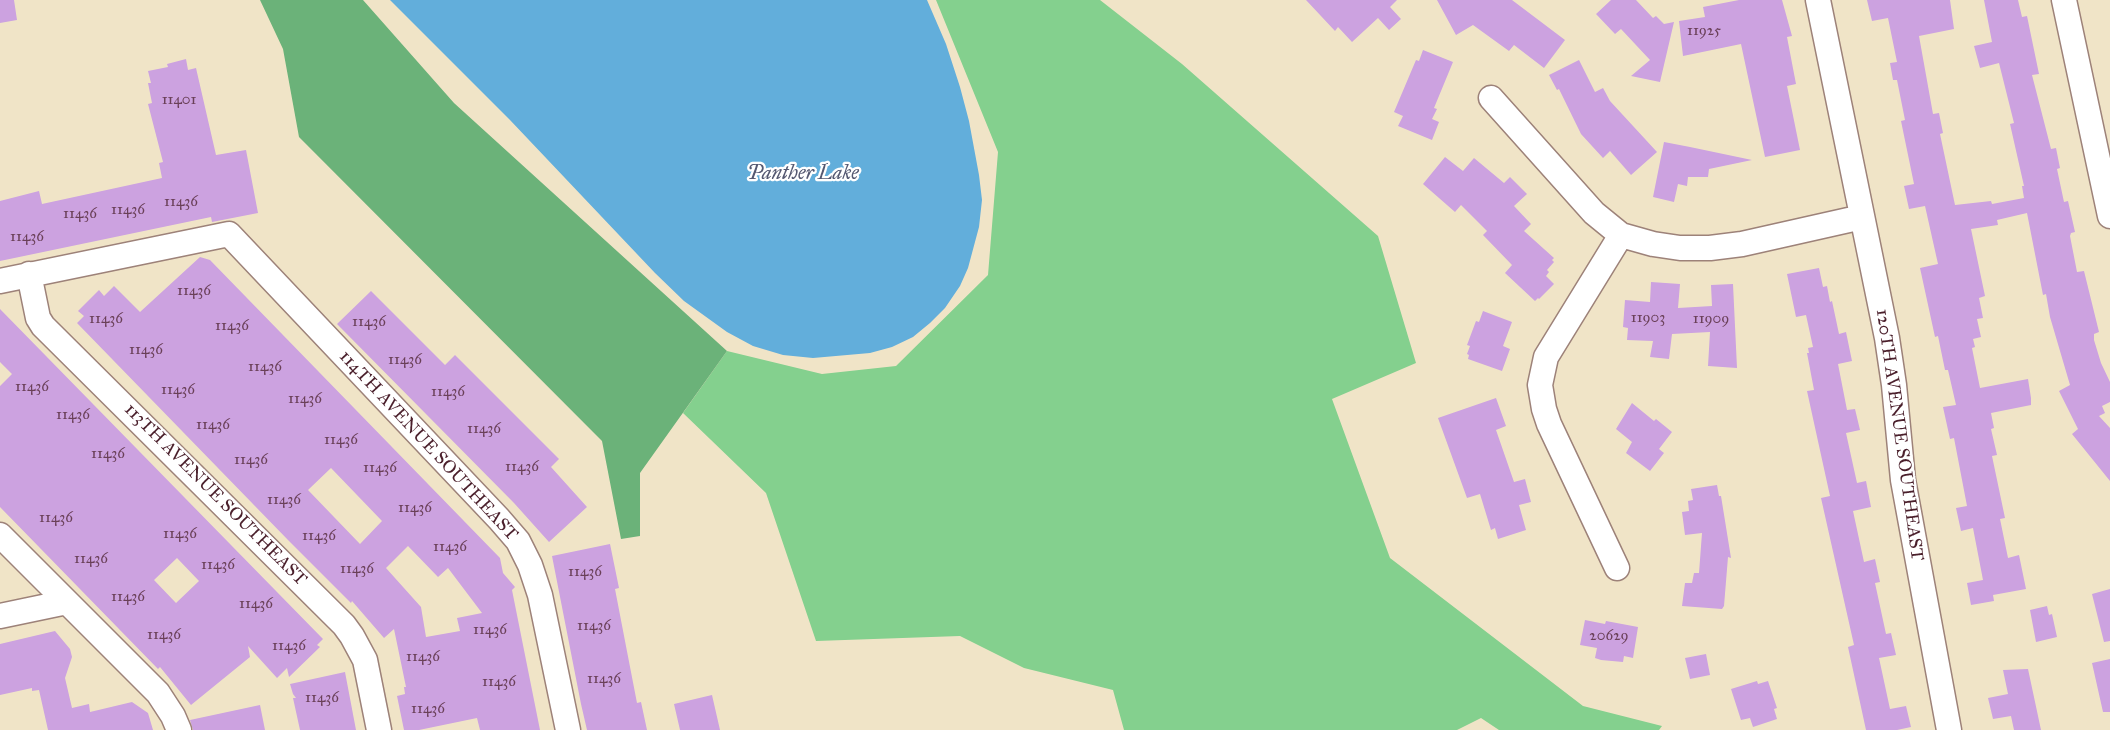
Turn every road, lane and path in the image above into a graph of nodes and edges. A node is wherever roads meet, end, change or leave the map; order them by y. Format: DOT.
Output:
graph roads {
  1 [pos="1818,0"];
  2 [pos="2064,0"];
  3 [pos="1491,98"];
  4 [pos="2110,216"];
  5 [pos="1862,217"];
  6 [pos="1621,235"];
  7 [pos="28,274"];
  8 [pos="0,280"];
  9 [pos="0,535"];
  10 [pos="1617,568"];
  11 [pos="67,602"];
  12 [pos="0,616"];
  13 [pos="179,730"];
  14 [pos="379,730"];
  15 [pos="568,730"];
  16 [pos="1949,730"];
  1 -- 5 [label="street, 120TH AVENUE SOUTHEAST"];
  2 -- 4 [label="street"];
  3 -- 6 [label="street"];
  5 -- 6 [label="street"];
  5 -- 16 [label="street, 120TH AVENUE SOUTHEAST"];
  6 -- 10 [label="street"];
  7 -- 8 [label="street"];
  7 -- 14 [label="street, 113TH AVENUE SOUTHEAST"];
  7 -- 15 [label="street, 114TH AVENUE SOUTHEAST"];
  9 -- 11 [label="street"];
  11 -- 12 [label="street"];
  11 -- 13 [label="street"];
}
